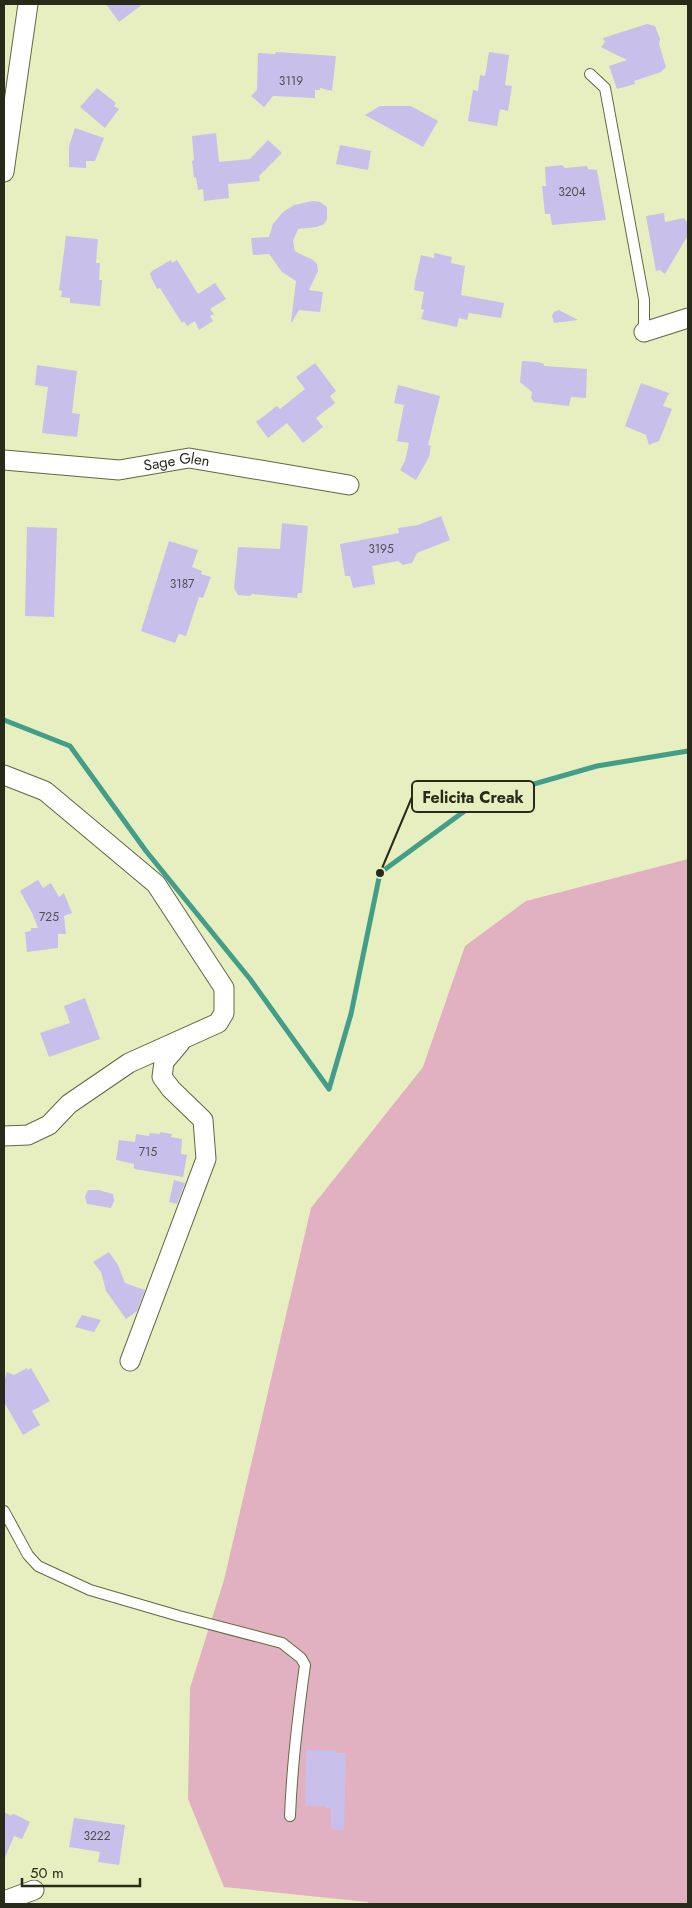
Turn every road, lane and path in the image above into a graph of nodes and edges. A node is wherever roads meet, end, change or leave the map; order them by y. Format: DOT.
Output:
graph roads {
  1 [pos="28,4"];
  2 [pos="590,74"];
  3 [pos="4,172"];
  4 [pos="688,318"];
  5 [pos="644,332"];
  6 [pos="4,460"];
  7 [pos="349,485"];
  8 [pos="4,775"];
  9 [pos="184,1038"];
  10 [pos="4,1136"];
  11 [pos="130,1361"];
  12 [pos="4,1511"];
  13 [pos="290,1816"];
  14 [pos="34,1890"];
  15 [pos="4,1901"];
  1 -- 3 [label="street"];
  2 -- 5 [label="lane"];
  4 -- 5 [label="street"];
  6 -- 7 [label="street, Sage Glen"];
  8 -- 9 [label="street"];
  9 -- 10 [label="street"];
  9 -- 11 [label="street"];
  12 -- 13 [label="lane"];
  14 -- 15 [label="street"];
}
